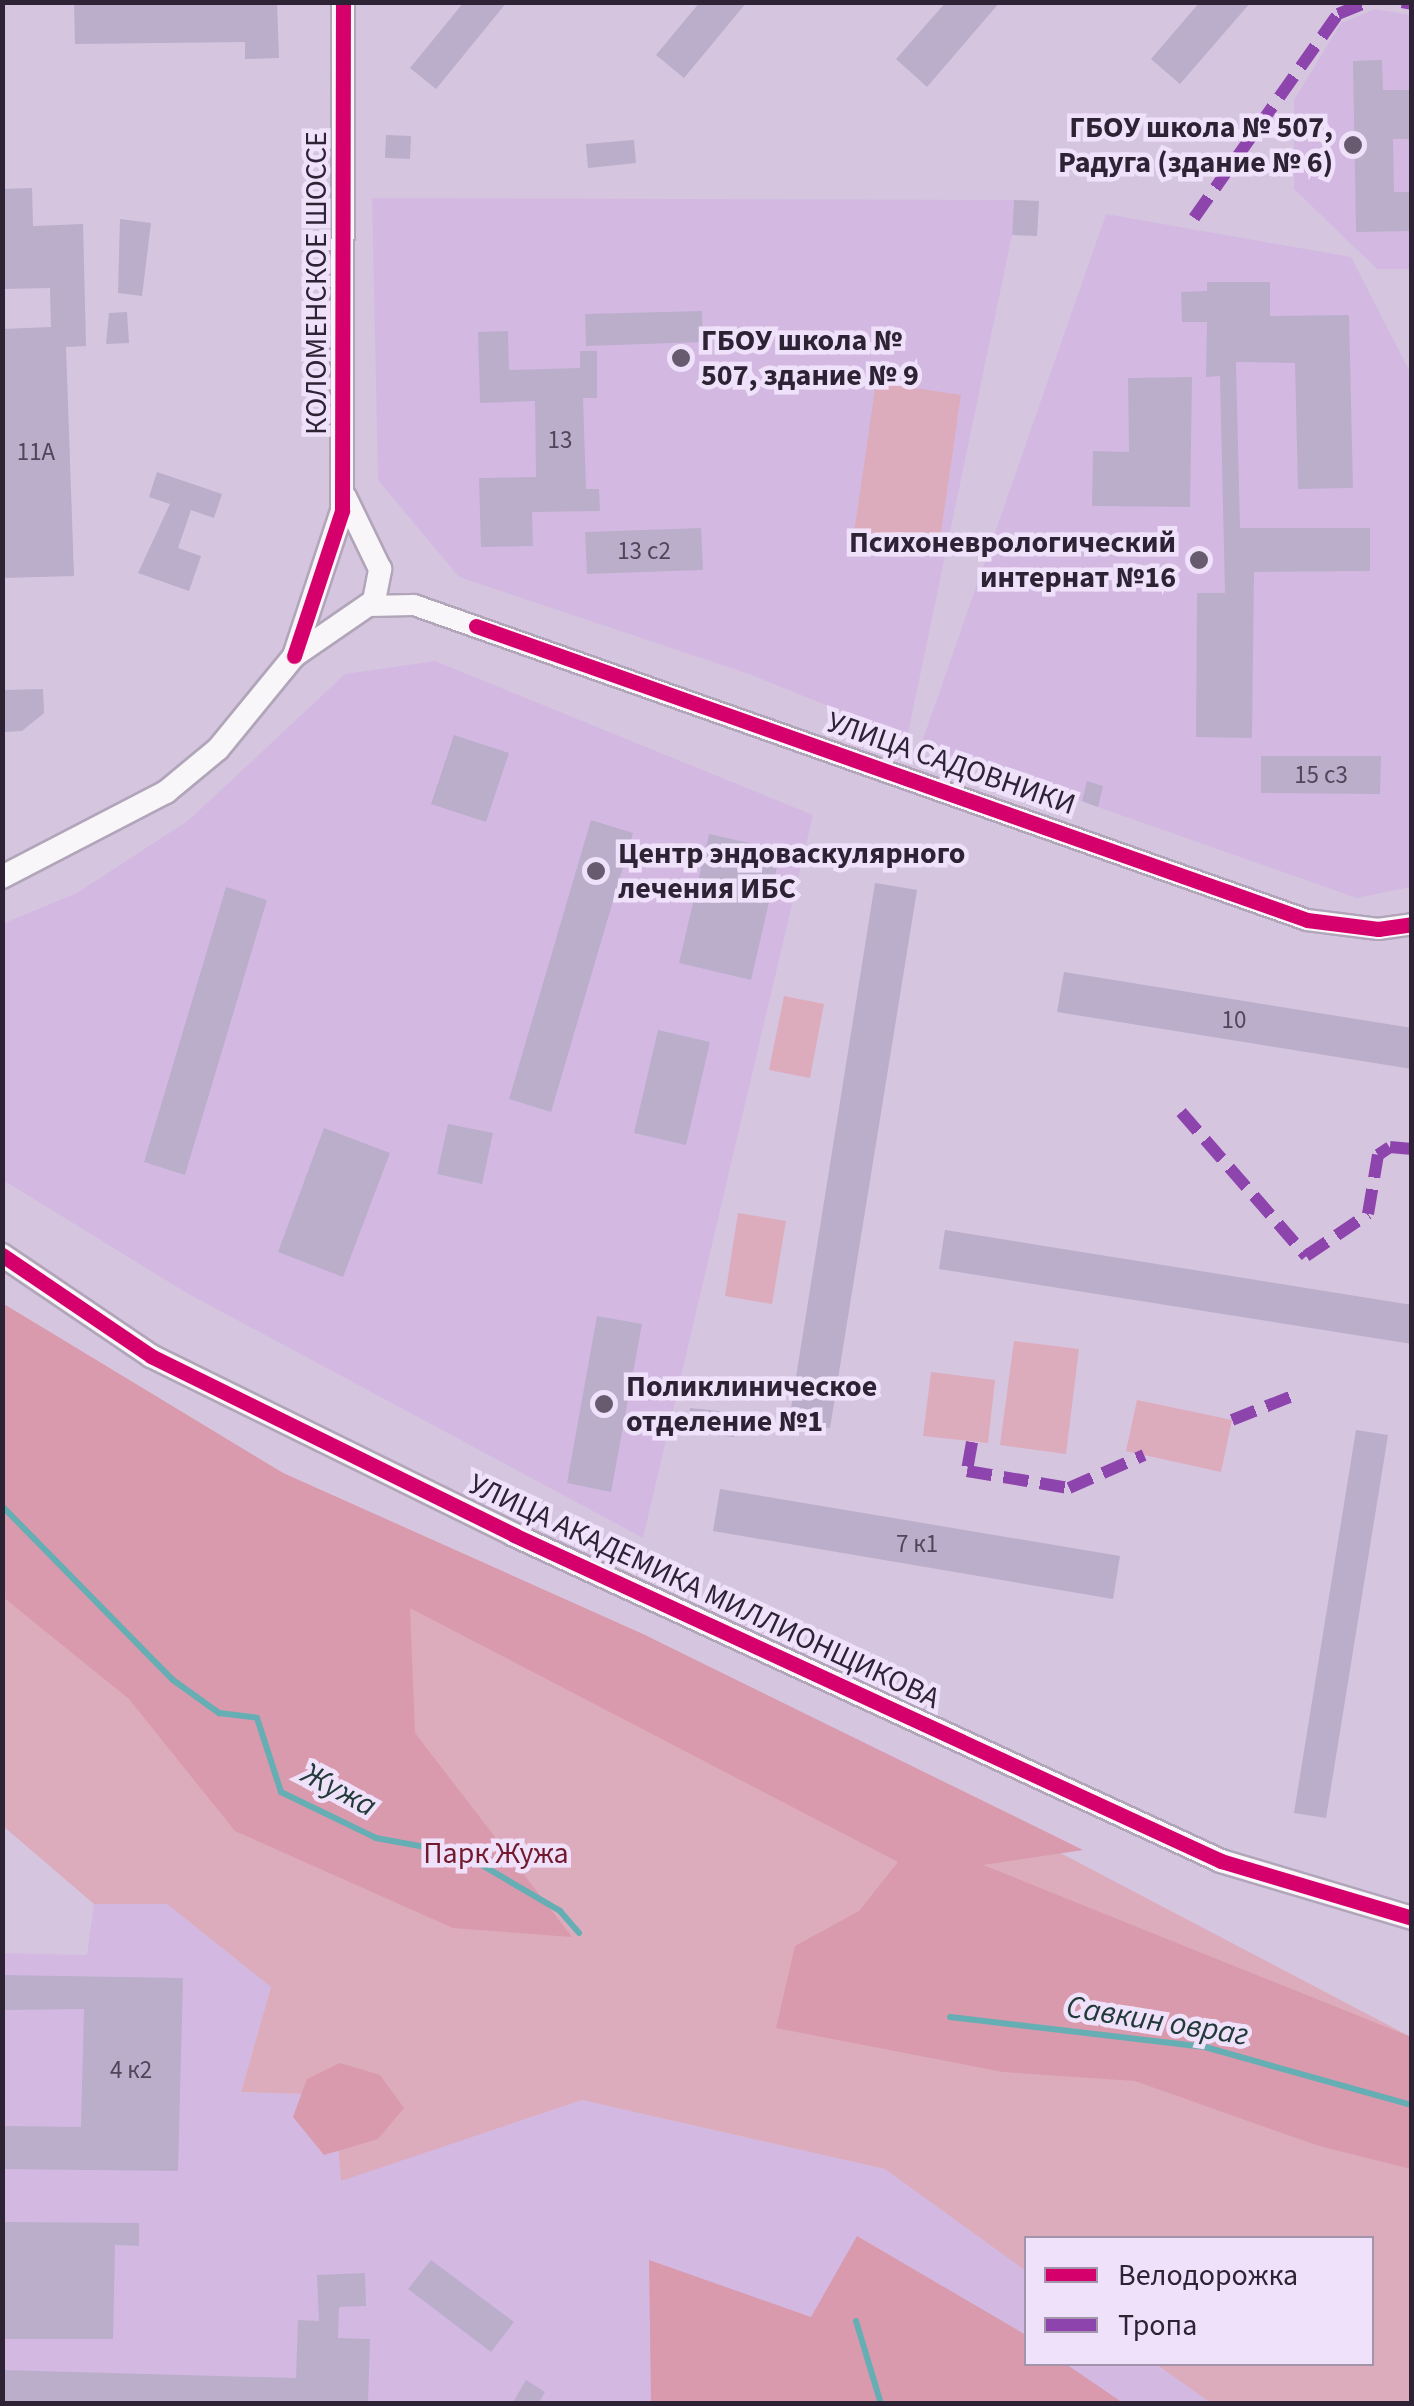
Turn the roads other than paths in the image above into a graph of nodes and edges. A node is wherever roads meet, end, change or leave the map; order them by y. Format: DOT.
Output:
graph roads {
  1 [pos="343,2"];
  2 [pos="343,484"];
  3 [pos="326,560"];
  4 [pos="377,564"];
  5 [pos="319,585"];
  6 [pos="414,605"];
  7 [pos="364,608"];
  8 [pos="294,656"];
  9 [pos="2,877"];
  10 [pos="1412,924"];
  11 [pos="2,1255"];
  12 [pos="1412,1918"];
  1 -- 2 [label="street, КОЛОМЕНСКОЕ ШОССЕ"];
  2 -- 3 [label="street, КОЛОМЕНСКОЕ ШОССЕ"];
  2 -- 4 [label="street, КОЛОМЕНСКОЕ ШОССЕ"];
  3 -- 4 [label="street"];
  3 -- 5 [label="street"];
  4 -- 6 [label="street, УЛИЦА САДОВНИКИ"];
  4 -- 7 [label="street"];
  5 -- 7 [label="street"];
  5 -- 8 [label="street"];
  6 -- 7 [label="street, УЛИЦА САДОВНИКИ"];
  6 -- 10 [label="street, УЛИЦА САДОВНИКИ"];
  7 -- 8 [label="street"];
  8 -- 9 [label="street"];
  11 -- 12 [label="street, УЛИЦА АКАДЕМИКА МИЛЛИОНЩИКОВА"];
}
